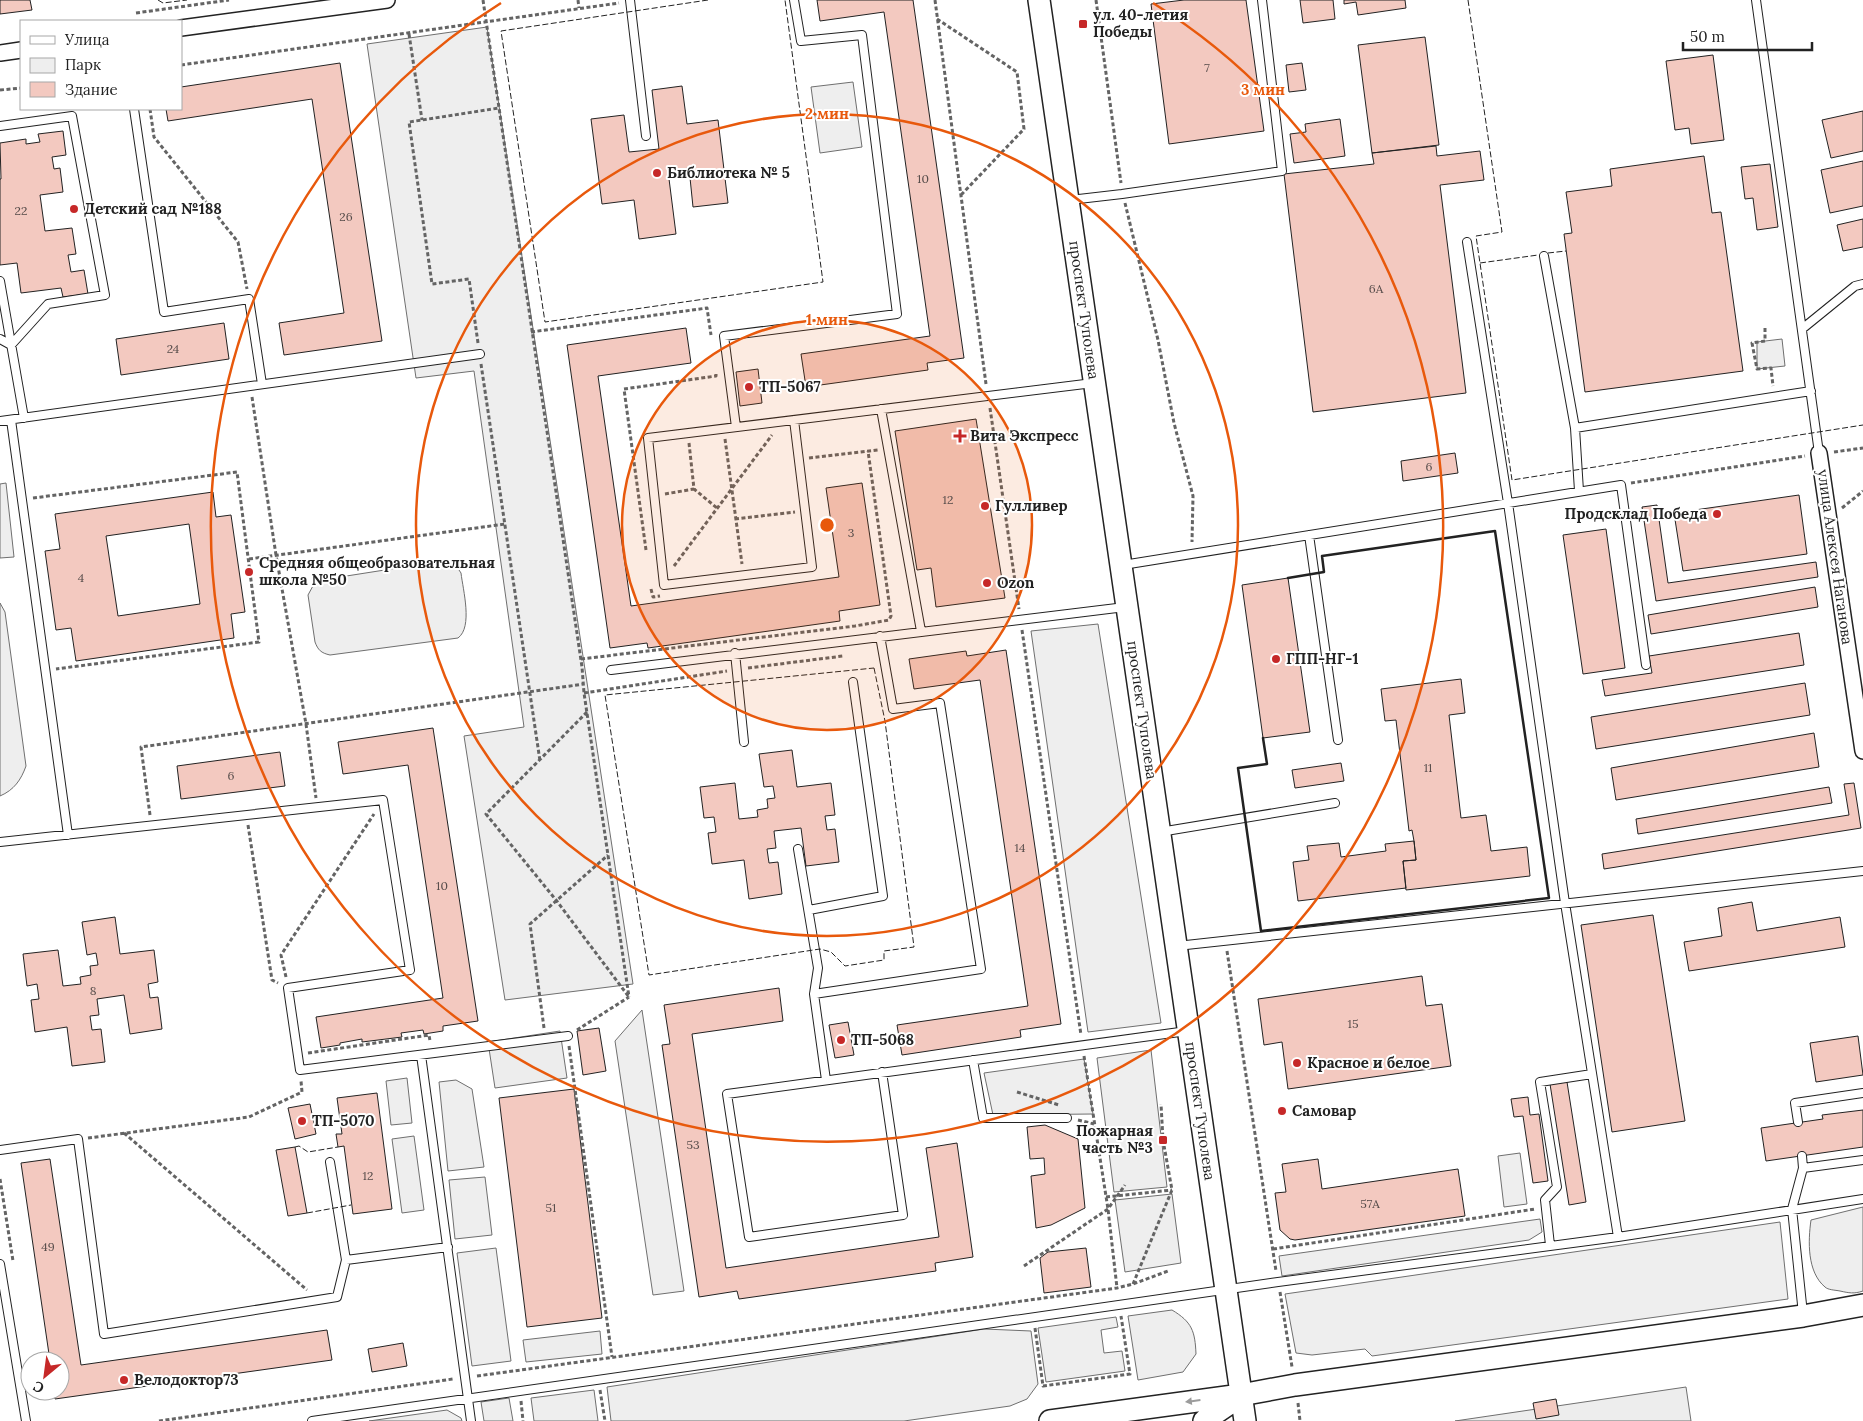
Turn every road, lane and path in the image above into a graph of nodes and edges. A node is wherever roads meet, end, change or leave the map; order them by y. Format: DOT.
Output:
graph roads {
  1 [pos="228,0"];
  2 [pos="387,0"];
  3 [pos="483,0"];
  4 [pos="578,0"];
  5 [pos="794,0"];
  6 [pos="934,0"];
  7 [pos="1039,0"];
  8 [pos="1096,0"];
  9 [pos="1262,0"];
  10 [pos="1756,0"];
  11 [pos="631,1"];
  12 [pos="579,8"];
  13 [pos="136,13"];
  14 [pos="937,19"];
  15 [pos="486,21"];
  16 [pos="182,28"];
  17 [pos="409,34"];
  18 [pos="20,50"];
  19 [pos="0,53"];
  20 [pos="182,65"];
  21 [pos="20,88"];
  22 [pos="0,90"];
  23 [pos="499,108"];
  24 [pos="134,110"];
  25 [pos="150,110"];
  26 [pos="422,120"];
  27 [pos="0,126"];
  28 [pos="646,136"];
  29 [pos="1122,194"];
  30 [pos="961,196"];
  31 [pos="1068,200"];
  32 [pos="1467,242"];
  33 [pos="1544,256"];
  34 [pos="0,281"];
  35 [pos="1863,284"];
  36 [pos="248,299"];
  37 [pos="1765,328"];
  38 [pos="1802,329"];
  39 [pos="532,332"];
  40 [pos="711,337"];
  41 [pos="0,339"];
  42 [pos="11,345"];
  43 [pos="480,354"];
  44 [pos="715,366"];
  45 [pos="1095,382"];
  46 [pos="262,384"];
  47 [pos="250,386"];
  48 [pos="1811,391"];
  49 [pos="988,396"];
  50 [pos="1774,397"];
  51 [pos="881,409"];
  52 [pos="24,418"];
  53 [pos="11,420"];
  54 [pos="794,420"];
  55 [pos="0,421"];
  56 [pos="782,421"];
  57 [pos="736,427"];
  58 [pos="723,428"];
  59 [pos="1575,428"];
  60 [pos="687,433"];
  61 [pos="1863,448"];
  62 [pos="888,449"];
  63 [pos="868,451"];
  64 [pos="1819,453"];
  65 [pos="807,458"];
  66 [pos="1621,485"];
  67 [pos="731,490"];
  68 [pos="1579,491"];
  69 [pos="1863,491"];
  70 [pos="22,500"];
  71 [pos="1508,503"];
  72 [pos="717,508"];
  73 [pos="805,511"];
  74 [pos="735,519"];
  75 [pos="1829,519"];
  76 [pos="505,524"];
  77 [pos="1310,535"];
  78 [pos="646,552"];
  79 [pos="1192,554"];
  80 [pos="276,555"];
  81 [pos="249,559"];
  82 [pos="1121,565"];
  83 [pos="743,575"];
  84 [pos="664,579"];
  85 [pos="651,588"];
  86 [pos="662,596"];
  87 [pos="653,597"];
  88 [pos="1127,607"];
  89 [pos="1020,619"];
  90 [pos="920,631"];
  91 [pos="880,636"];
  92 [pos="735,653"];
  93 [pos="581,659"];
  94 [pos="1646,665"];
  95 [pos="45,670"];
  96 [pos="611,670"];
  97 [pos="853,682"];
  98 [pos="584,684"];
  99 [pos="529,692"];
  100 [pos="587,712"];
  101 [pos="306,724"];
  102 [pos="1338,740"];
  103 [pos="744,742"];
  104 [pos="1863,750"];
  105 [pos="540,761"];
  106 [pos="384,800"];
  107 [pos="1336,803"];
  108 [pos="317,807"];
  109 [pos="247,815"];
  110 [pos="151,826"];
  111 [pos="1160,832"];
  112 [pos="68,835"];
  113 [pos="0,842"];
  114 [pos="798,849"];
  115 [pos="608,855"];
  116 [pos="1863,871"];
  117 [pos="556,900"];
  118 [pos="1565,903"];
  119 [pos="809,910"];
  120 [pos="1226,940"];
  121 [pos="1176,946"];
  122 [pos="288,988"];
  123 [pos="814,994"];
  124 [pos="629,997"];
  125 [pos="1189,1031"];
  126 [pos="568,1036"];
  127 [pos="545,1039"];
  128 [pos="1082,1045"];
  129 [pos="421,1055"];
  130 [pos="973,1060"];
  131 [pos="300,1070"];
  132 [pos="882,1072"];
  133 [pos="1592,1074"];
  134 [pos="826,1080"];
  135 [pos="1863,1092"];
  136 [pos="1161,1104"];
  137 [pos="1067,1118"];
  138 [pos="1798,1122"];
  139 [pos="124,1133"];
  140 [pos="78,1139"];
  141 [pos="0,1150"];
  142 [pos="1802,1156"];
  143 [pos="1863,1160"];
  144 [pos="330,1162"];
  145 [pos="1804,1168"];
  146 [pos="1125,1185"];
  147 [pos="1172,1190"];
  148 [pos="1119,1194"];
  149 [pos="1106,1197"];
  150 [pos="1863,1199"];
  151 [pos="1546,1207"];
  152 [pos="1108,1209"];
  153 [pos="1792,1209"];
  154 [pos="1618,1236"];
  155 [pos="1550,1246"];
  156 [pos="448,1247"];
  157 [pos="1273,1249"];
  158 [pos="346,1260"];
  159 [pos="0,1264"];
  160 [pos="1024,1266"];
  161 [pos="1168,1271"];
  162 [pos="1278,1282"];
  163 [pos="1133,1284"];
  164 [pos="1118,1288"];
  165 [pos="1226,1290"];
  166 [pos="318,1300"];
  167 [pos="1863,1305"];
  168 [pos="4,1308"];
  169 [pos="1121,1316"];
  170 [pos="1803,1316"];
  171 [pos="1034,1317"];
  172 [pos="612,1357"];
  173 [pos="465,1377"];
  174 [pos="1295,1385"];
  175 [pos="519,1391"];
  176 [pos="1241,1395"];
  177 [pos="468,1399"];
  178 [pos="26,1421"];
  179 [pos="159,1421"];
  180 [pos="312,1421"];
  181 [pos="471,1421"];
  182 [pos="523,1421"];
  183 [pos="1050,1421"];
  184 [pos="1204,1421"];
  185 [pos="1245,1421"];
  186 [pos="1300,1421"];
  1 -- 13 [label="path"];
  2 -- 16 [label="street"];
  3 -- 15 [label="path"];
  4 -- 12 [label="path"];
  5 -- 57 [label="lane"];
  6 -- 14 [label="path"];
  7 -- 31 [label="main road, проспект Туполева"];
  8 -- 29 [label="path"];
  9 -- 29 [label="lane"];
  10 -- 38 [label="lane"];
  11 -- 12 [label="path"];
  11 -- 28 [label="lane"];
  12 -- 15 [label="path"];
  14 -- 30 [label="path"];
  14 -- 30 [label="path"];
  15 -- 17 [label="path"];
  15 -- 23 [label="path"];
  17 -- 20 [label="path"];
  17 -- 26 [label="path"];
  18 -- 19 [label="street"];
  21 -- 22 [label="path"];
  23 -- 26 [label="path"];
  23 -- 39 [label="path"];
  24 -- 36 [label="lane"];
  25 -- 36 [label="path"];
  26 -- 43 [label="path"];
  27 -- 42 [label="lane"];
  29 -- 31 [label="lane"];
  29 -- 79 [label="path"];
  30 -- 49 [label="path"];
  31 -- 45 [label="main road, проспект Туполева"];
  32 -- 71 [label="lane"];
  33 -- 59 [label="lane"];
  34 -- 42 [label="lane"];
  35 -- 38 [label="lane"];
  36 -- 46 [label="lane"];
  37 -- 50 [label="path"];
  38 -- 48 [label="lane"];
  39 -- 40 [label="path"];
  39 -- 93 [label="path"];
  41 -- 42 [label="lane"];
  42 -- 52 [label="lane"];
  43 -- 46 [label="lane"];
  43 -- 76 [label="path"];
  44 -- 78 [label="path"];
  45 -- 49 [label="lane"];
  45 -- 82 [label="main road, проспект Туполева"];
  46 -- 47 [label="lane"];
  47 -- 52 [label="lane"];
  47 -- 80 [label="path"];
  48 -- 50 [label="lane"];
  48 -- 64 [label="lane"];
  49 -- 51 [label="lane"];
  49 -- 89 [label="path"];
  50 -- 59 [label="lane"];
  51 -- 54 [label="lane"];
  51 -- 62 [label="lane"];
  52 -- 53 [label="lane"];
  53 -- 55 [label="lane"];
  53 -- 70 [label="lane"];
  54 -- 56 [label="lane"];
  54 -- 73 [label="lane"];
  56 -- 57 [label="lane"];
  56 -- 67 [label="path"];
  57 -- 58 [label="lane"];
  58 -- 60 [label="lane"];
  58 -- 67 [label="path"];
  59 -- 68 [label="lane"];
  60 -- 72 [label="path"];
  60 -- 84 [label="lane"];
  61 -- 64 [label="path"];
  62 -- 63 [label="path"];
  62 -- 90 [label="lane"];
  63 -- 65 [label="path"];
  63 -- 93 [label="path"];
  64 -- 66 [label="path"];
  64 -- 75 [label="street, улица Алексея Наганова"];
  66 -- 68 [label="lane"];
  66 -- 94 [label="lane"];
  67 -- 72 [label="path"];
  67 -- 74 [label="path"];
  68 -- 71 [label="lane"];
  69 -- 75 [label="path"];
  70 -- 81 [label="path"];
  70 -- 95 [label="lane"];
  71 -- 77 [label="lane"];
  71 -- 118 [label="lane"];
  72 -- 84 [label="path"];
  73 -- 74 [label="path"];
  73 -- 83 [label="lane"];
  74 -- 83 [label="path"];
  75 -- 104 [label="street, улица Алексея Наганова"];
  76 -- 80 [label="path"];
  76 -- 99 [label="path"];
  77 -- 79 [label="lane"];
  77 -- 102 [label="lane"];
  79 -- 82 [label="lane"];
  80 -- 81 [label="path"];
  80 -- 101 [label="path"];
  81 -- 95 [label="path"];
  82 -- 88 [label="main road, проспект Туполева"];
  83 -- 84 [label="lane"];
  84 -- 87 [label="path"];
  85 -- 87 [label="path"];
  86 -- 87 [label="path"];
  88 -- 89 [label="lane"];
  88 -- 111 [label="main road, проспект Туполева"];
  89 -- 90 [label="lane"];
  89 -- 128 [label="path"];
  90 -- 91 [label="lane"];
  91 -- 92 [label="lane"];
  91 -- 123 [label="lane"];
  92 -- 96 [label="lane"];
  92 -- 103 [label="lane"];
  93 -- 98 [label="path"];
  95 -- 112 [label="lane"];
  97 -- 119 [label="lane"];
  98 -- 99 [label="path"];
  98 -- 100 [label="path"];
  99 -- 101 [label="path"];
  99 -- 105 [label="path"];
  100 -- 105 [label="path"];
  100 -- 115 [label="path"];
  101 -- 108 [label="path"];
  101 -- 110 [label="path"];
  105 -- 117 [label="path"];
  106 -- 108 [label="lane"];
  106 -- 122 [label="path"];
  106 -- 122 [label="lane"];
  107 -- 111 [label="lane"];
  108 -- 109 [label="lane"];
  109 -- 110 [label="lane"];
  109 -- 122 [label="path"];
  110 -- 112 [label="lane"];
  111 -- 121 [label="main road, проспект Туполева"];
  112 -- 113 [label="lane"];
  114 -- 119 [label="lane"];
  115 -- 117 [label="path"];
  115 -- 124 [label="path"];
  116 -- 118 [label="lane"];
  117 -- 124 [label="path"];
  117 -- 127 [label="path"];
  118 -- 120 [label="lane"];
  118 -- 133 [label="lane"];
  119 -- 123 [label="lane"];
  120 -- 121 [label="lane"];
  120 -- 157 [label="path"];
  121 -- 125 [label="main road, проспект Туполева"];
  122 -- 131 [label="lane"];
  123 -- 134 [label="lane"];
  124 -- 126 [label="path"];
  125 -- 128 [label="lane"];
  125 -- 165 [label="main road, проспект Туполева"];
  126 -- 127 [label="lane"];
  126 -- 172 [label="path"];
  127 -- 129 [label="lane"];
  128 -- 130 [label="lane"];
  128 -- 149 [label="path"];
  129 -- 131 [label="lane"];
  129 -- 156 [label="lane"];
  130 -- 132 [label="lane"];
  130 -- 137 [label="lane"];
  131 -- 139 [label="path"];
  132 -- 134 [label="lane"];
  132 -- 134 [label="lane"];
  133 -- 151 [label="lane"];
  133 -- 154 [label="lane"];
  135 -- 138 [label="lane"];
  136 -- 147 [label="path"];
  139 -- 140 [label="path"];
  139 -- 166 [label="path"];
  140 -- 141 [label="lane"];
  140 -- 166 [label="lane"];
  142 -- 145 [label="lane"];
  143 -- 145 [label="lane"];
  144 -- 158 [label="lane"];
  145 -- 153 [label="lane"];
  146 -- 148 [label="path"];
  147 -- 148 [label="path"];
  147 -- 163 [label="path"];
  148 -- 149 [label="path"];
  148 -- 152 [label="path"];
  149 -- 152 [label="path"];
  150 -- 153 [label="lane"];
  151 -- 155 [label="lane"];
  151 -- 157 [label="path"];
  152 -- 160 [label="path"];
  152 -- 164 [label="path"];
  153 -- 154 [label="lane"];
  153 -- 170 [label="lane"];
  154 -- 155 [label="lane"];
  155 -- 162 [label="lane"];
  156 -- 158 [label="lane"];
  156 -- 173 [label="lane"];
  157 -- 162 [label="path"];
  158 -- 166 [label="lane"];
  159 -- 168 [label="lane"];
  161 -- 163 [label="path"];
  162 -- 165 [label="lane"];
  162 -- 174 [label="path"];
  163 -- 164 [label="path"];
  164 -- 172 [label="path"];
  165 -- 171 [label="lane"];
  165 -- 176 [label="main road, проспект Туполева"];
  167 -- 170 [label="main road"];
  168 -- 178 [label="lane"];
  169 -- 171 [label="path"];
  170 -- 174 [label="main road"];
  171 -- 175 [label="lane"];
  172 -- 173 [label="path"];
  173 -- 177 [label="lane"];
  173 -- 179 [label="path"];
  174 -- 176 [label="main road"];
  174 -- 186 [label="path"];
  175 -- 177 [label="lane"];
  175 -- 182 [label="path"];
  176 -- 183 [label="main road, one-way"];
  176 -- 184 [label="main road"];
  176 -- 185 [label="main road, проспект Туполева"];
  177 -- 180 [label="lane"];
  177 -- 181 [label="lane"];
}
